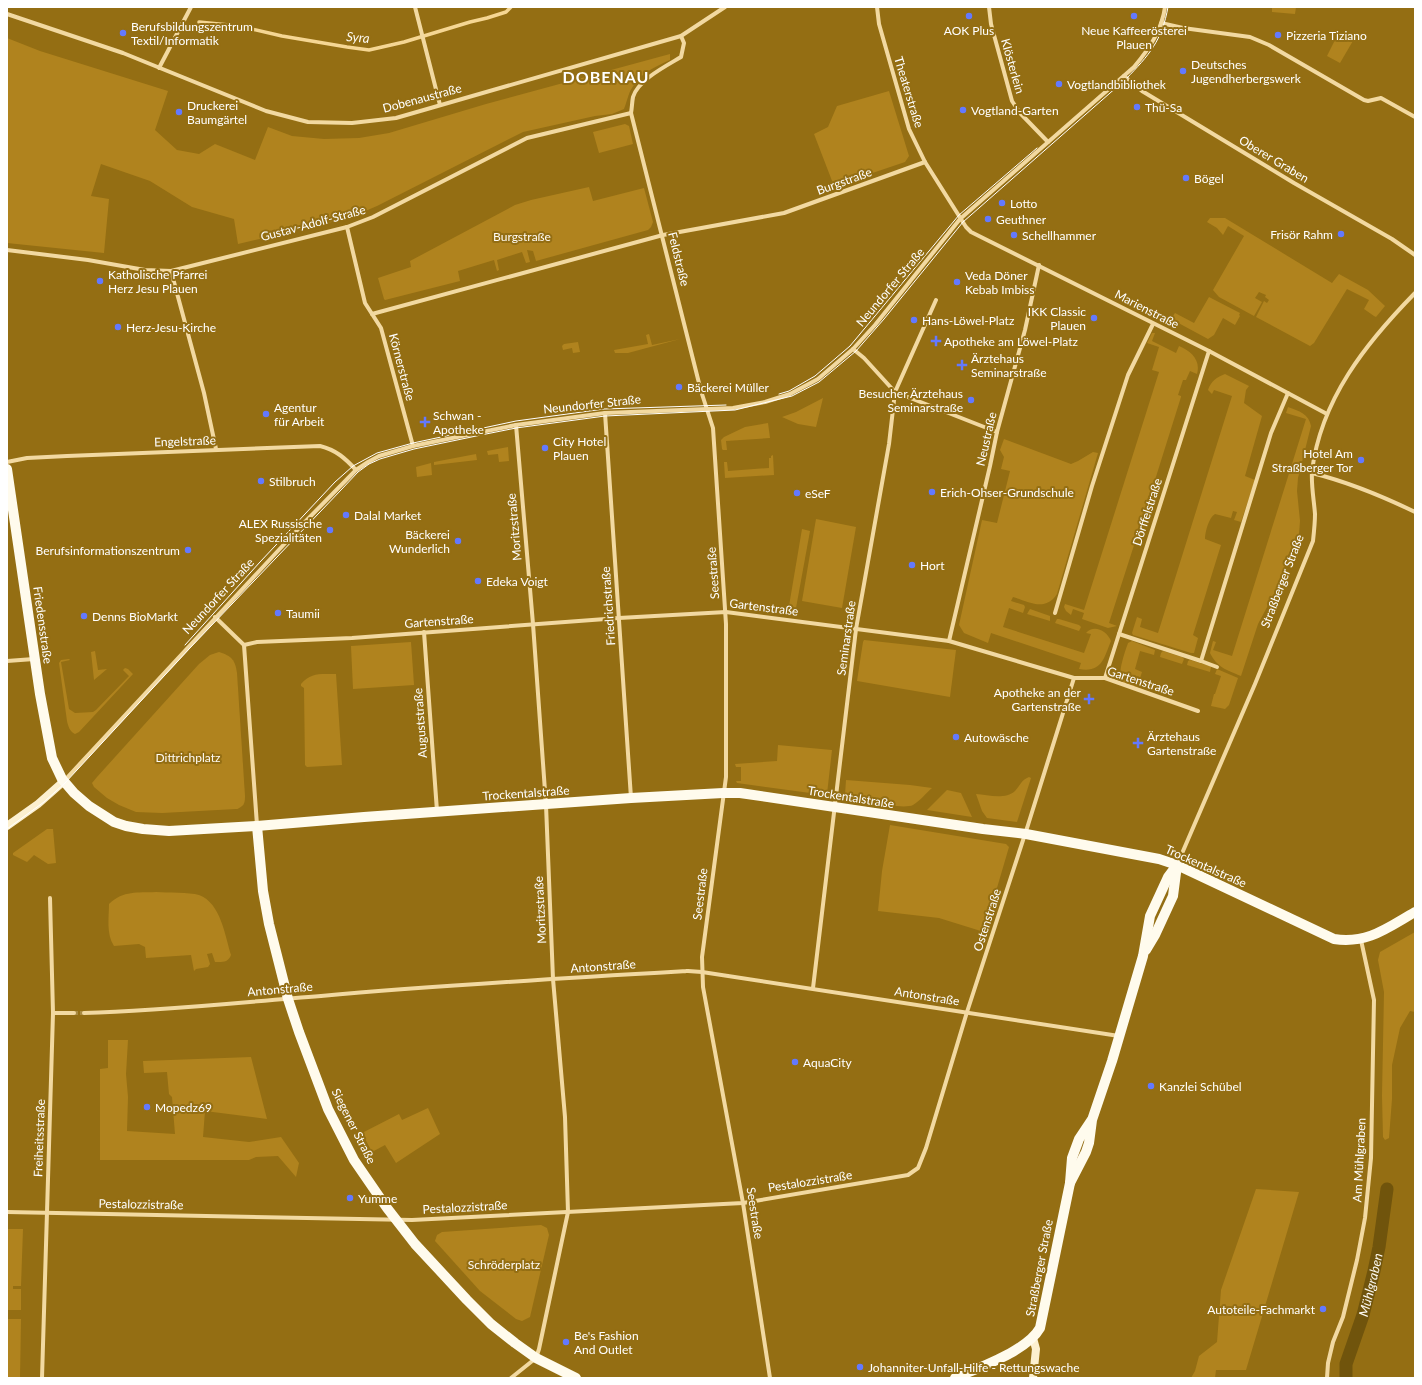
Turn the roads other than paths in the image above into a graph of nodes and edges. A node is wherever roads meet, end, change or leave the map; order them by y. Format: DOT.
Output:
graph roads {
  1 [pos="191,7"];
  2 [pos="415,7"];
  3 [pos="725,7"];
  4 [pos="877,7"];
  5 [pos="989,7"];
  6 [pos="1165,7"];
  7 [pos="7,14"];
  8 [pos="1162,23"];
  9 [pos="681,36"];
  10 [pos="159,68"];
  11 [pos="1124,76"];
  12 [pos="440,104"];
  13 [pos="631,113"];
  14 [pos="1415,117"];
  15 [pos="1048,142"];
  16 [pos="926,162"];
  17 [pos="960,219"];
  18 [pos="346,227"];
  19 [pos="663,235"];
  20 [pos="7,250"];
  21 [pos="1415,255"];
  22 [pos="1038,265"];
  23 [pos="171,271"];
  24 [pos="1415,293"];
  25 [pos="936,300"];
  26 [pos="372,314"];
  27 [pos="1153,324"];
  28 [pos="853,349"];
  29 [pos="1208,351"];
  30 [pos="895,392"];
  31 [pos="1288,393"];
  32 [pos="707,409"];
  33 [pos="605,413"];
  34 [pos="1328,414"];
  35 [pos="516,425"];
  36 [pos="997,432"];
  37 [pos="414,446"];
  38 [pos="216,449"];
  39 [pos="7,462"];
  40 [pos="7,469"];
  41 [pos="356,470"];
  42 [pos="1312,473"];
  43 [pos="1415,512"];
  44 [pos="726,612"];
  45 [pos="1055,613"];
  46 [pos="215,617"];
  47 [pos="619,618"];
  48 [pos="533,624"];
  49 [pos="856,629"];
  50 [pos="424,632"];
  51 [pos="1119,634"];
  52 [pos="949,641"];
  53 [pos="244,645"];
  54 [pos="35,659"];
  55 [pos="7,661"];
  56 [pos="1201,661"];
  57 [pos="1217,667"];
  58 [pos="1074,678"];
  59 [pos="1105,678"];
  60 [pos="1198,712"];
  61 [pos="64,781"];
  62 [pos="723,793"];
  63 [pos="631,798"];
  64 [pos="546,805"];
  65 [pos="835,807"];
  66 [pos="437,812"];
  67 [pos="7,826"];
  68 [pos="257,826"];
  69 [pos="1026,834"];
  70 [pos="1177,865"];
  71 [pos="50,898"];
  72 [pos="1415,912"];
  73 [pos="1361,940"];
  74 [pos="702,972"];
  75 [pos="553,979"];
  76 [pos="813,988"];
  77 [pos="288,999"];
  78 [pos="967,1012"];
  79 [pos="52,1013"];
  80 [pos="74,1013"];
  81 [pos="84,1013"];
  82 [pos="1120,1036"];
  83 [pos="918,1168"];
  84 [pos="744,1202"];
  85 [pos="7,1212"];
  86 [pos="47,1212"];
  87 [pos="568,1212"];
  88 [pos="395,1219"];
  89 [pos="1033,1338"];
  90 [pos="536,1358"];
  91 [pos="42,1378"];
  92 [pos="511,1378"];
  93 [pos="576,1378"];
  94 [pos="770,1378"];
  95 [pos="955,1378"];
  96 [pos="1033,1378"];
  97 [pos="1327,1378"];
  1 -- 10 [label="street"];
  2 -- 12 [label="street"];
  3 -- 9 [label="street, Dobenaustraße"];
  4 -- 16 [label="street, Theaterstraße"];
  5 -- 15 [label="street, Klösterlein"];
  6 -- 8 [label="street, Neundorfer Straße"];
  7 -- 10 [label="street, Dobenaustraße"];
  8 -- 11 [label="street, Neundorfer Straße"];
  8 -- 14 [label="street"];
  9 -- 12 [label="street, Dobenaustraße"];
  9 -- 13 [label="street"];
  10 -- 12 [label="street, Dobenaustraße"];
  11 -- 15 [label="street, Neundorfer Straße"];
  11 -- 21 [label="street, Oberer Graben"];
  13 -- 18 [label="street, Gustav-Adolf-Straße"];
  13 -- 19 [label="street, Feldstraße"];
  15 -- 17 [label="street, Neundorfer Straße"];
  16 -- 17 [label="street, Theaterstraße"];
  16 -- 19 [label="street, Burgstraße"];
  17 -- 22 [label="street, Marienstraße"];
  17 -- 28 [label="street, Neundorfer Straße"];
  18 -- 23 [label="street, Gustav-Adolf-Straße"];
  18 -- 26 [label="street, Körnerstraße"];
  19 -- 26 [label="street, Burgstraße"];
  19 -- 32 [label="street, Feldstraße"];
  20 -- 23 [label="street, Gustav-Adolf-Straße"];
  22 -- 27 [label="street, Marienstraße"];
  22 -- 36 [label="street, Neustraße"];
  23 -- 38 [label="street"];
  24 -- 34 [label="street, Straßberger Straße"];
  25 -- 30 [label="street, Seminarstraße"];
  26 -- 37 [label="street, Körnerstraße"];
  27 -- 29 [label="street, Marienstraße"];
  27 -- 45 [label="street"];
  28 -- 30 [label="street"];
  28 -- 32 [label="street, Neundorfer Straße"];
  29 -- 31 [label="street, Marienstraße"];
  29 -- 51 [label="street, Dörffelstraße"];
  30 -- 36 [label="street"];
  30 -- 49 [label="street, Seminarstraße"];
  31 -- 34 [label="street, Marienstraße"];
  31 -- 56 [label="street"];
  32 -- 33 [label="street, Neundorfer Straße"];
  32 -- 44 [label="street, Seestraße"];
  33 -- 35 [label="street, Neundorfer Straße"];
  33 -- 47 [label="street, Friedrichstraße"];
  34 -- 42 [label="street, Straßberger Straße"];
  35 -- 37 [label="street, Neundorfer Straße"];
  35 -- 48 [label="street, Moritzstraße"];
  36 -- 52 [label="street, Neustraße"];
  37 -- 41 [label="street, Neundorfer Straße"];
  38 -- 39 [label="street, Engelstraße"];
  38 -- 41 [label="street, Engelstraße"];
  40 -- 54 [label="main road, Friedensstraße"];
  41 -- 46 [label="street, Neundorfer Straße"];
  42 -- 43 [label="street"];
  42 -- 70 [label="street, Straßberger Straße"];
  44 -- 47 [label="street, Gartenstraße"];
  44 -- 49 [label="street, Gartenstraße"];
  44 -- 62 [label="street, Seestraße"];
  46 -- 53 [label="street"];
  46 -- 61 [label="street, Neundorfer Straße"];
  47 -- 48 [label="street, Gartenstraße"];
  47 -- 63 [label="street, Friedrichstraße"];
  48 -- 50 [label="street, Gartenstraße"];
  48 -- 64 [label="street, Moritzstraße"];
  49 -- 52 [label="street, Gartenstraße"];
  49 -- 65 [label="street, Seminarstraße"];
  50 -- 53 [label="street, Gartenstraße"];
  50 -- 66 [label="street, Auguststraße"];
  51 -- 56 [label="street"];
  51 -- 59 [label="street, Dörffelstraße"];
  52 -- 58 [label="street, Gartenstraße"];
  53 -- 68 [label="street"];
  54 -- 55 [label="street"];
  54 -- 61 [label="main road, Friedensstraße"];
  56 -- 57 [label="street"];
  58 -- 59 [label="street, Gartenstraße"];
  58 -- 69 [label="street, Ostenstraße"];
  59 -- 60 [label="street, Gartenstraße"];
  61 -- 67 [label="street, Neundorfer Straße"];
  61 -- 68 [label="main road"];
  62 -- 63 [label="main road, Trockentalstraße"];
  62 -- 65 [label="main road, Trockentalstraße"];
  62 -- 74 [label="street, Seestraße"];
  63 -- 64 [label="main road, Trockentalstraße"];
  64 -- 66 [label="main road, Trockentalstraße"];
  64 -- 75 [label="street, Moritzstraße"];
  65 -- 69 [label="main road, Trockentalstraße"];
  65 -- 76 [label="street, Seminarstraße"];
  66 -- 68 [label="main road, Trockentalstraße"];
  68 -- 77 [label="main road, Siegener Straße"];
  69 -- 70 [label="main road, Trockentalstraße"];
  69 -- 78 [label="street, Ostenstraße"];
  70 -- 73 [label="main road, Trockentalstraße"];
  70 -- 82 [label="main road, Straßberger Straße"];
  71 -- 79 [label="street, Freiheitsstraße"];
  72 -- 73 [label="main road, Trockentalstraße"];
  73 -- 97 [label="street, Am Mühlgraben"];
  74 -- 75 [label="street, Antonstraße"];
  74 -- 76 [label="street, Antonstraße"];
  74 -- 84 [label="street, Seestraße"];
  75 -- 77 [label="street, Antonstraße"];
  75 -- 87 [label="street, Moritzstraße"];
  76 -- 78 [label="street, Antonstraße"];
  77 -- 81 [label="street, Antonstraße"];
  77 -- 88 [label="main road, Siegener Straße"];
  78 -- 82 [label="street, Antonstraße"];
  78 -- 83 [label="street, Ostenstraße"];
  79 -- 80 [label="street"];
  79 -- 86 [label="street, Freiheitsstraße"];
  82 -- 89 [label="main road, Straßberger Straße"];
  83 -- 84 [label="street, Pestalozzistraße"];
  84 -- 87 [label="street, Pestalozzistraße"];
  84 -- 94 [label="street, Seestraße"];
  85 -- 86 [label="street, Pestalozzistraße"];
  86 -- 88 [label="street, Pestalozzistraße"];
  86 -- 91 [label="street, Freiheitsstraße"];
  87 -- 88 [label="street, Pestalozzistraße"];
  87 -- 90 [label="street, Moritzstraße"];
  88 -- 90 [label="main road, Siegener Straße"];
  89 -- 95 [label="main road"];
  89 -- 96 [label="street"];
  90 -- 92 [label="street"];
  90 -- 93 [label="main road, Siegener Straße"];
}
